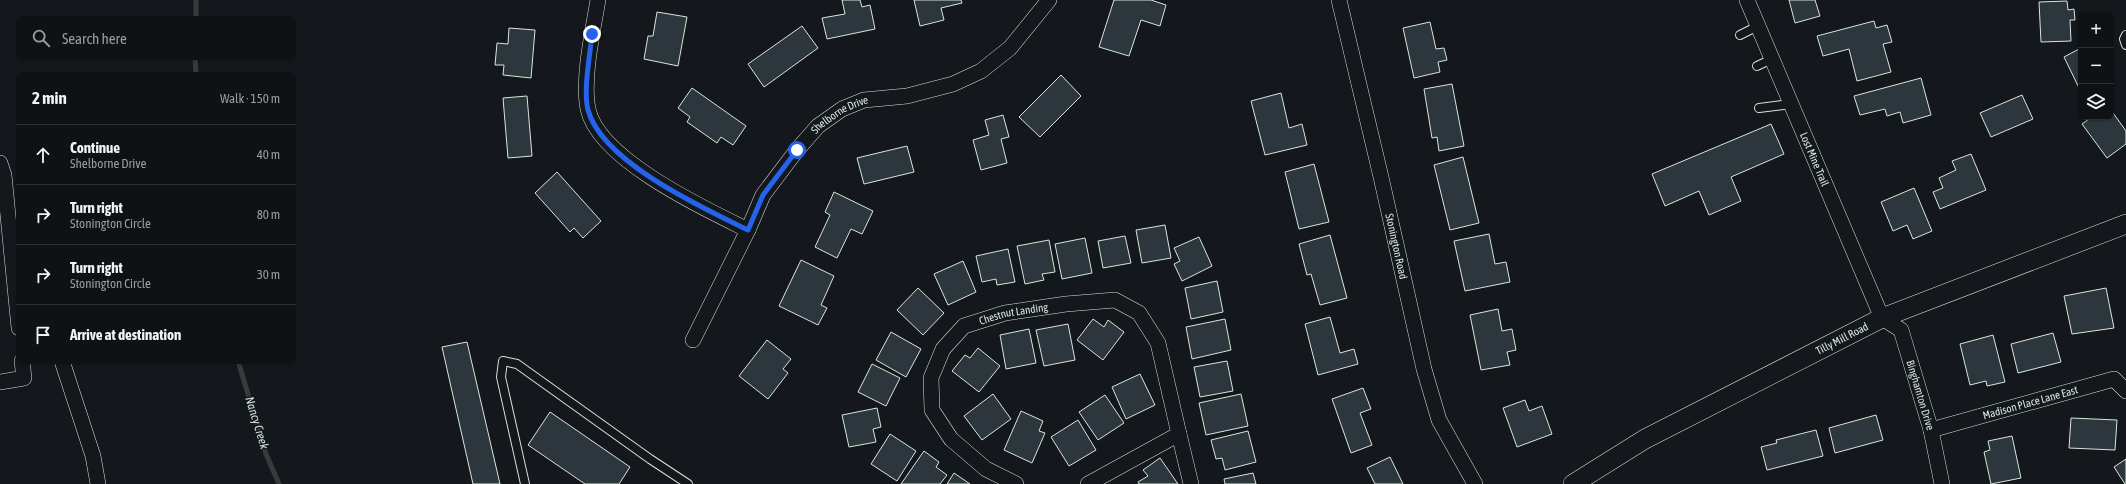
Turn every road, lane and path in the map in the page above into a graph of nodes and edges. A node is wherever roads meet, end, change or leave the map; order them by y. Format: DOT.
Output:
graph roads {
  1 [pos="598,0"];
  2 [pos="1049,0"];
  3 [pos="1339,0"];
  4 [pos="1747,0"];
  5 [pos="1758,26"];
  6 [pos="1740,35"];
  7 [pos="2126,35"];
  8 [pos="2126,45"];
  9 [pos="1772,59"];
  10 [pos="1757,66"];
  11 [pos="1791,104"];
  12 [pos="1758,108"];
  13 [pos="0,163"];
  14 [pos="2126,224"];
  15 [pos="748,230"];
  16 [pos="15,256"];
  17 [pos="16,274"];
  18 [pos="1882,318"];
  19 [pos="693,340"];
  20 [pos="22,364"];
  21 [pos="63,364"];
  22 [pos="0,382"];
  23 [pos="2126,391"];
  24 [pos="1931,430"];
  25 [pos="1179,434"];
  26 [pos="98,484"];
  27 [pos="525,484"];
  28 [pos="688,484"];
  29 [pos="1016,484"];
  30 [pos="1088,484"];
  31 [pos="1191,484"];
  32 [pos="1475,484"];
  33 [pos="1573,484"];
  34 [pos="1942,484"];
  1 -- 15 [label="street"];
  2 -- 15 [label="street, Shelborne Drive"];
  3 -- 32 [label="street, Stonington Road"];
  4 -- 5 [label="street, Lost Mine Trail"];
  5 -- 6 [label="lane"];
  5 -- 9 [label="street, Lost Mine Trail"];
  7 -- 8 [label="lane"];
  9 -- 10 [label="lane"];
  9 -- 11 [label="street, Lost Mine Trail"];
  11 -- 12 [label="lane"];
  11 -- 18 [label="street, Lost Mine Trail"];
  13 -- 16 [label="street"];
  14 -- 18 [label="street, Tilly Mill Road"];
  15 -- 19 [label="street, Shelborne Drive"];
  16 -- 17 [label="street"];
  18 -- 24 [label="street, Binghamton Drive"];
  18 -- 33 [label="street, Tilly Mill Road"];
  20 -- 22 [label="street"];
  21 -- 26 [label="street"];
  23 -- 24 [label="street, Madison Place Lane East"];
  24 -- 34 [label="street, Binghamton Drive"];
  25 -- 29 [label="street, Chestnut Landing"];
  25 -- 30 [label="street"];
  25 -- 31 [label="street, Chestnut Landing"];
  27 -- 28 [label="lane"];
}
